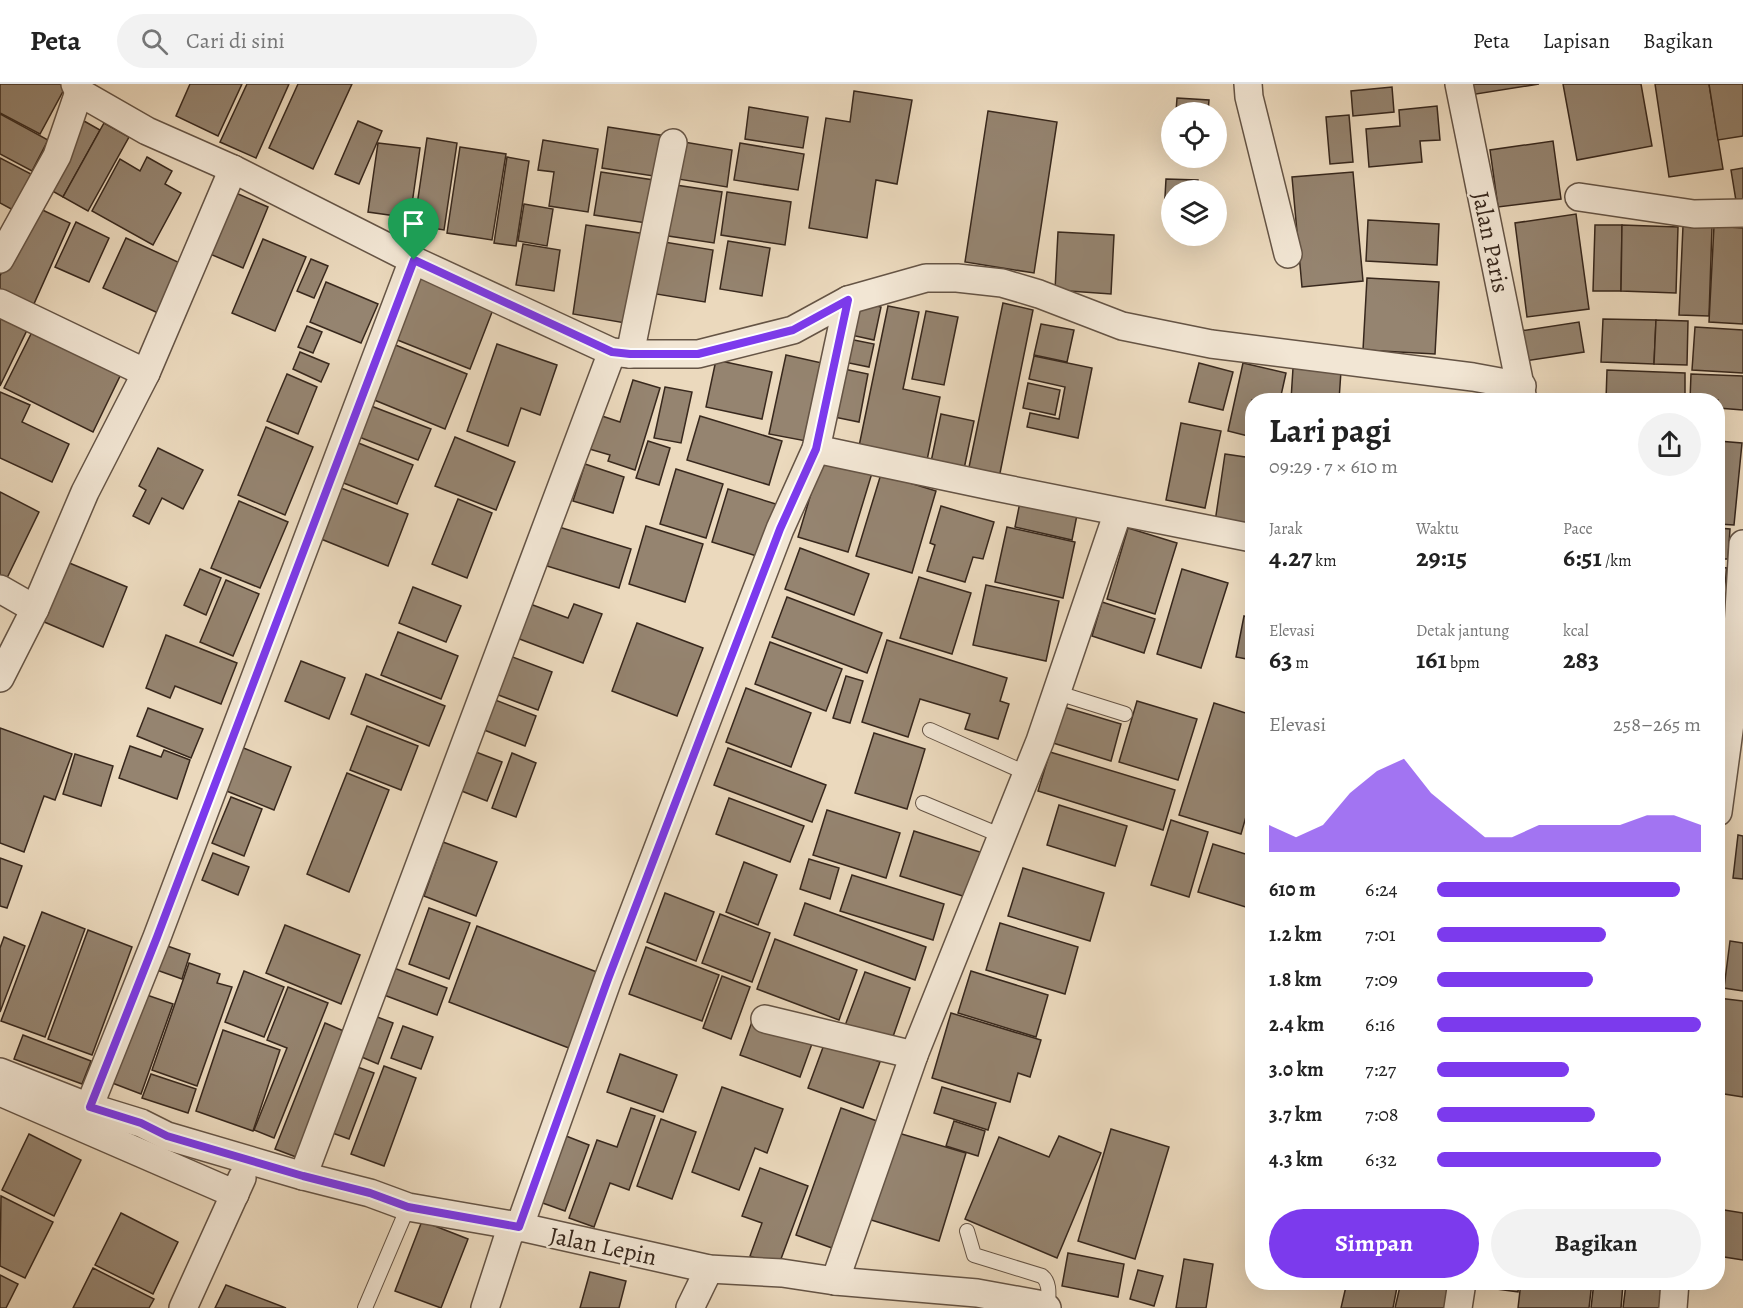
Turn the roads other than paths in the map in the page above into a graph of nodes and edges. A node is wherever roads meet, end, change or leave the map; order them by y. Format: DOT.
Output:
graph roads {
  1 [pos="1248,84"];
  2 [pos="1459,84"];
  3 [pos="77,88"];
  4 [pos="673,143"];
  5 [pos="233,169"];
  6 [pos="1579,196"];
  7 [pos="1743,213"];
  8 [pos="1288,254"];
  9 [pos="0,259"];
  10 [pos="414,260"];
  11 [pos="848,300"];
  12 [pos="0,303"];
  13 [pos="621,353"];
  14 [pos="146,373"];
  15 [pos="1522,393"];
  16 [pos="816,449"];
  17 [pos="1118,512"];
  18 [pos="1245,537"];
  19 [pos="1743,544"];
  20 [pos="0,589"];
  21 [pos="35,609"];
  22 [pos="0,678"];
  23 [pos="1058,693"];
  24 [pos="1125,714"];
  25 [pos="930,730"];
  26 [pos="1725,760"];
  27 [pos="1026,773"];
  28 [pos="923,803"];
  29 [pos="1002,836"];
  30 [pos="765,1019"];
  31 [pos="914,1055"];
  32 [pos="0,1072"];
  33 [pos="0,1092"];
  34 [pos="90,1107"];
  35 [pos="250,1159"];
  36 [pos="303,1176"];
  37 [pos="235,1194"];
  38 [pos="408,1207"];
  39 [pos="515,1226"];
  40 [pos="967,1231"];
  41 [pos="708,1269"];
  42 [pos="835,1281"];
  43 [pos="1461,1290"];
  44 [pos="1674,1290"];
  45 [pos="183,1308"];
  46 [pos="365,1308"];
  47 [pos="484,1308"];
  48 [pos="690,1308"];
  49 [pos="1048,1308"];
  50 [pos="1458,1308"];
  51 [pos="1673,1308"];
  1 -- 8 [label="street"];
  2 -- 15 [label="street, Jalan Paris"];
  3 -- 5 [label="street"];
  3 -- 9 [label="street"];
  4 -- 13 [label="street"];
  5 -- 10 [label="street"];
  5 -- 14 [label="street"];
  6 -- 7 [label="street"];
  10 -- 13 [label="street"];
  10 -- 34 [label="street"];
  11 -- 13 [label="street"];
  11 -- 15 [label="street"];
  11 -- 16 [label="street"];
  12 -- 14 [label="street"];
  13 -- 36 [label="street"];
  14 -- 21 [label="street"];
  16 -- 17 [label="street"];
  16 -- 39 [label="street"];
  17 -- 18 [label="street"];
  17 -- 23 [label="street"];
  19 -- 26 [label="street"];
  20 -- 21 [label="street"];
  21 -- 22 [label="street"];
  23 -- 24 [label="lane"];
  23 -- 27 [label="street"];
  25 -- 27 [label="lane"];
  27 -- 29 [label="street"];
  28 -- 29 [label="lane"];
  29 -- 31 [label="street"];
  30 -- 31 [label="street"];
  31 -- 42 [label="street"];
  32 -- 34 [label="street, Jalan Lepin"];
  33 -- 37 [label="street"];
  34 -- 35 [label="street, Jalan Lepin"];
  35 -- 36 [label="street, Jalan Lepin"];
  35 -- 37 [label="street"];
  36 -- 38 [label="street, Jalan Lepin"];
  37 -- 45 [label="street"];
  38 -- 39 [label="street, Jalan Lepin"];
  38 -- 46 [label="lane"];
  39 -- 41 [label="street, Jalan Lepin"];
  39 -- 47 [label="street"];
  40 -- 49 [label="lane"];
  41 -- 42 [label="street, Jalan Lepin"];
  41 -- 48 [label="street"];
  42 -- 49 [label="street, Jalan Lepin"];
  43 -- 50 [label="street"];
  44 -- 51 [label="street"];
}
